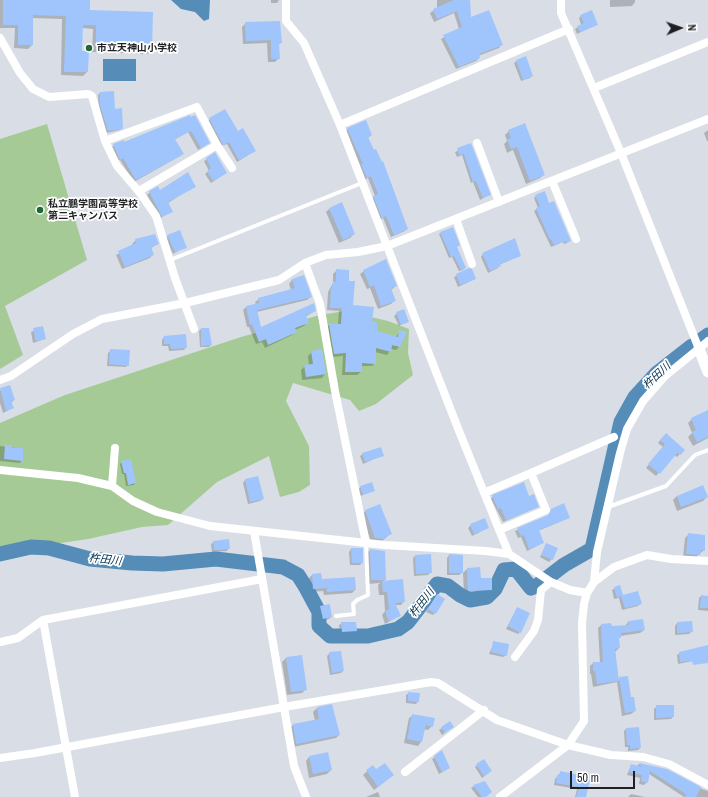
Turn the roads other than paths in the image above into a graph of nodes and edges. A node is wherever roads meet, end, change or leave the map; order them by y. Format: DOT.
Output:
graph roads {
  1 [pos="286,0"];
  2 [pos="561,0"];
  3 [pos="569,30"];
  4 [pos="0,38"];
  5 [pos="708,42"];
  6 [pos="594,88"];
  7 [pos="708,119"];
  8 [pos="340,125"];
  9 [pos="106,141"];
  10 [pos="478,143"];
  11 [pos="217,145"];
  12 [pos="621,153"];
  13 [pos="232,168"];
  14 [pos="552,181"];
  15 [pos="362,182"];
  16 [pos="139,191"];
  17 [pos="499,202"];
  18 [pos="456,219"];
  19 [pos="576,239"];
  20 [pos="387,246"];
  21 [pos="169,260"];
  22 [pos="305,263"];
  23 [pos="472,264"];
  24 [pos="186,304"];
  25 [pos="194,329"];
  26 [pos="708,341"];
  27 [pos="699,349"];
  28 [pos="708,372"];
  29 [pos="0,380"];
  30 [pos="614,437"];
  31 [pos="115,448"];
  32 [pos="708,450"];
  33 [pos="0,470"];
  34 [pos="532,472"];
  35 [pos="112,486"];
  36 [pos="484,493"];
  37 [pos="608,507"];
  38 [pos="499,530"];
  39 [pos="254,531"];
  40 [pos="366,543"];
  41 [pos="509,554"];
  42 [pos="708,560"];
  43 [pos="262,579"];
  44 [pos="547,579"];
  45 [pos="594,582"];
  46 [pos="587,593"];
  47 [pos="336,616"];
  48 [pos="42,620"];
  49 [pos="0,642"];
  50 [pos="515,656"];
  51 [pos="284,706"];
  52 [pos="484,710"];
  53 [pos="568,745"];
  54 [pos="65,747"];
  55 [pos="0,758"];
  56 [pos="405,772"];
  57 [pos="708,785"];
  58 [pos="74,797"];
  59 [pos="306,797"];
  60 [pos="500,797"];
  1 -- 8 [label="street"];
  2 -- 3 [label="street"];
  3 -- 6 [label="street"];
  3 -- 8 [label="street"];
  4 -- 9 [label="street"];
  5 -- 6 [label="street"];
  6 -- 12 [label="street"];
  7 -- 12 [label="street"];
  8 -- 15 [label="street"];
  9 -- 11 [label="street"];
  9 -- 16 [label="street"];
  10 -- 17 [label="street"];
  11 -- 13 [label="street"];
  11 -- 16 [label="street"];
  12 -- 14 [label="street"];
  12 -- 27 [label="street"];
  14 -- 17 [label="street"];
  14 -- 19 [label="street"];
  15 -- 20 [label="street"];
  15 -- 21 [label="lane"];
  16 -- 21 [label="street"];
  17 -- 18 [label="street"];
  18 -- 20 [label="street"];
  18 -- 23 [label="street"];
  20 -- 22 [label="street"];
  20 -- 36 [label="street"];
  21 -- 24 [label="street"];
  22 -- 24 [label="street"];
  22 -- 40 [label="street"];
  24 -- 25 [label="street"];
  24 -- 29 [label="street"];
  26 -- 27 [label="street"];
  27 -- 28 [label="street"];
  27 -- 37 [label="street"];
  30 -- 34 [label="street"];
  31 -- 35 [label="street"];
  32 -- 37 [label="lane"];
  33 -- 35 [label="street"];
  34 -- 36 [label="street"];
  34 -- 38 [label="street"];
  35 -- 39 [label="street"];
  36 -- 38 [label="street"];
  37 -- 45 [label="street"];
  38 -- 41 [label="street"];
  39 -- 40 [label="street"];
  39 -- 43 [label="street"];
  40 -- 41 [label="street"];
  40 -- 47 [label="lane"];
  41 -- 44 [label="street"];
  42 -- 45 [label="street"];
  43 -- 48 [label="street"];
  43 -- 51 [label="street"];
  44 -- 46 [label="street"];
  44 -- 50 [label="street"];
  45 -- 46 [label="street"];
  46 -- 53 [label="street"];
  48 -- 49 [label="street"];
  48 -- 54 [label="street"];
  51 -- 52 [label="street"];
  51 -- 54 [label="street"];
  51 -- 59 [label="street"];
  52 -- 53 [label="street"];
  52 -- 56 [label="street"];
  53 -- 57 [label="street"];
  53 -- 60 [label="street"];
  54 -- 55 [label="street"];
  54 -- 58 [label="street"];
}
